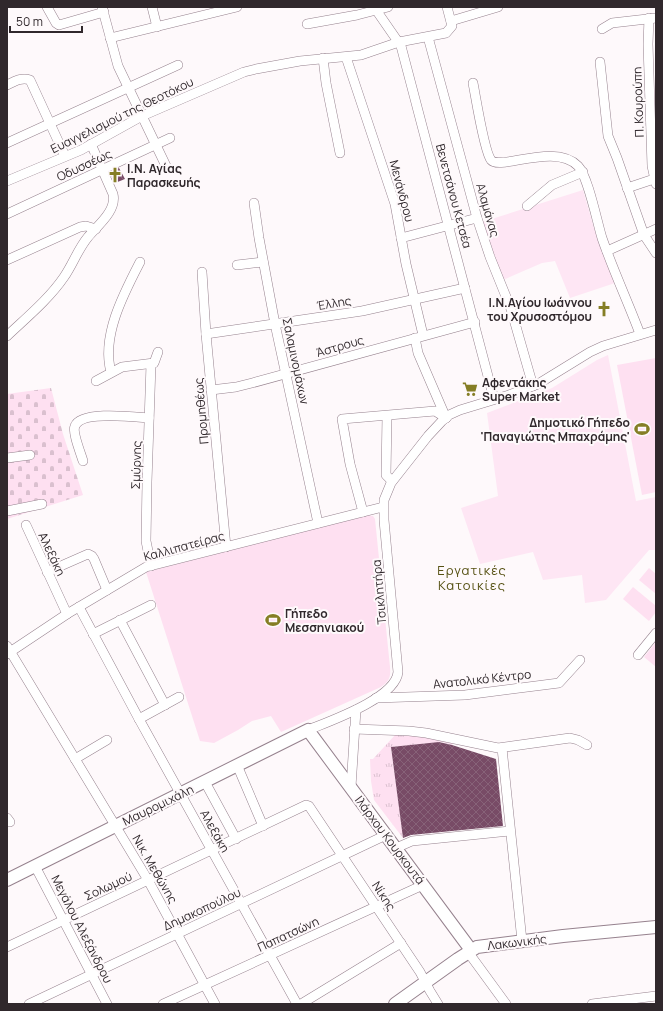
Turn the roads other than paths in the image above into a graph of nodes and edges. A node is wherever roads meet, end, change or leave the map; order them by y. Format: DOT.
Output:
graph roads {
  1 [pos="47,7"];
  2 [pos="152,7"];
  3 [pos="237,7"];
  4 [pos="388,7"];
  5 [pos="447,7"];
  6 [pos="498,7"];
  7 [pos="103,9"];
  8 [pos="375,9"];
  9 [pos="653,18"];
  10 [pos="451,22"];
  11 [pos="307,24"];
  12 [pos="157,27"];
  13 [pos="602,29"];
  14 [pos="428,37"];
  15 [pos="110,38"];
  16 [pos="399,42"];
  17 [pos="346,56"];
  18 [pos="323,58"];
  19 [pos="600,62"];
  20 [pos="178,65"];
  21 [pos="473,83"];
  22 [pos="7,85"];
  23 [pos="129,87"];
  24 [pos="142,116"];
  25 [pos="50,123"];
  26 [pos="170,138"];
  27 [pos="7,143"];
  28 [pos="91,144"];
  29 [pos="155,144"];
  30 [pos="340,153"];
  31 [pos="65,156"];
  32 [pos="166,166"];
  33 [pos="103,170"];
  34 [pos="583,172"];
  35 [pos="7,181"];
  36 [pos="655,181"];
  37 [pos="627,188"];
  38 [pos="254,203"];
  39 [pos="527,206"];
  40 [pos="7,214"];
  41 [pos="477,218"];
  42 [pos="449,225"];
  43 [pos="96,229"];
  44 [pos="656,229"];
  45 [pos="644,235"];
  46 [pos="401,238"];
  47 [pos="607,251"];
  48 [pos="656,253"];
  49 [pos="7,260"];
  50 [pos="140,262"];
  51 [pos="264,262"];
  52 [pos="236,265"];
  53 [pos="202,272"];
  54 [pos="466,288"];
  55 [pos="414,299"];
  56 [pos="475,322"];
  57 [pos="275,324"];
  58 [pos="656,330"];
  59 [pos="206,334"];
  60 [pos="640,334"];
  61 [pos="7,336"];
  62 [pos="419,337"];
  63 [pos="158,352"];
  64 [pos="151,364"];
  65 [pos="111,372"];
  66 [pos="286,373"];
  67 [pos="96,381"];
  68 [pos="533,386"];
  69 [pos="211,390"];
  70 [pos="494,399"];
  71 [pos="387,416"];
  72 [pos="149,418"];
  73 [pos="446,418"];
  74 [pos="30,455"];
  75 [pos="7,458"];
  76 [pos="83,462"];
  77 [pos="392,481"];
  78 [pos="42,504"];
  79 [pos="383,506"];
  80 [pos="7,511"];
  81 [pos="363,512"];
  82 [pos="318,523"];
  83 [pos="26,525"];
  84 [pos="226,547"];
  85 [pos="151,566"];
  86 [pos="47,572"];
  87 [pos="106,590"];
  88 [pos="151,605"];
  89 [pos="79,606"];
  90 [pos="67,614"];
  91 [pos="120,620"];
  92 [pos="656,633"];
  93 [pos="93,634"];
  94 [pos="8,651"];
  95 [pos="638,655"];
  96 [pos="580,660"];
  97 [pos="179,697"];
  98 [pos="376,698"];
  99 [pos="165,704"];
  100 [pos="356,710"];
  101 [pos="139,719"];
  102 [pos="354,729"];
  103 [pos="308,730"];
  104 [pos="107,740"];
  105 [pos="587,745"];
  106 [pos="502,748"];
  107 [pos="75,759"];
  108 [pos="237,765"];
  109 [pos="205,782"];
  110 [pos="351,787"];
  111 [pos="180,794"];
  112 [pos="306,805"];
  113 [pos="116,825"];
  114 [pos="263,826"];
  115 [pos="510,830"];
  116 [pos="386,835"];
  117 [pos="236,838"];
  118 [pos="396,848"];
  119 [pos="212,850"];
  120 [pos="343,855"];
  121 [pos="35,866"];
  122 [pos="7,880"];
  123 [pos="148,880"];
  124 [pos="423,885"];
  125 [pos="242,904"];
  126 [pos="377,906"];
  127 [pos="64,920"];
  128 [pos="656,927"];
  129 [pos="177,933"];
  130 [pos="522,941"];
  131 [pos="401,943"];
  132 [pos="7,947"];
  133 [pos="470,951"];
  134 [pos="270,955"];
  135 [pos="92,974"];
  136 [pos="426,982"];
  137 [pos="205,985"];
  138 [pos="656,996"];
  139 [pos="503,1003"];
  140 [pos="29,1004"];
  141 [pos="107,1004"];
  142 [pos="163,1004"];
  143 [pos="215,1004"];
  144 [pos="297,1004"];
  145 [pos="301,1004"];
  146 [pos="395,1004"];
  147 [pos="438,1004"];
  148 [pos="592,1004"];
  1 -- 7 [label="street"];
  2 -- 12 [label="street"];
  3 -- 12 [label="street"];
  4 -- 8 [label="street"];
  5 -- 10 [label="street"];
  6 -- 10 [label="street"];
  7 -- 15 [label="street"];
  8 -- 11 [label="street"];
  8 -- 16 [label="street, Βενετσάνου Κετσέα"];
  9 -- 13 [label="street"];
  9 -- 36 [label="street, Π. Κουρούπη"];
  10 -- 14 [label="street, Ευαγγελισμού της Θεοτόκου"];
  12 -- 15 [label="street"];
  14 -- 16 [label="street, Ευαγγελισμού της Θεοτόκου"];
  14 -- 41 [label="street, Αλαμάνας"];
  15 -- 23 [label="street"];
  16 -- 17 [label="street, Ευαγγελισμού της Θεοτόκου"];
  16 -- 42 [label="street, Βενετσάνου Κετσέα"];
  17 -- 18 [label="street, Ευαγγελισμού της Θεοτόκου"];
  17 -- 46 [label="street, Μενάνδρου"];
  18 -- 24 [label="street, Ευαγγελισμού της Θεοτόκου"];
  18 -- 30 [label="street"];
  19 -- 37 [label="street"];
  20 -- 23 [label="street"];
  21 -- 34 [label="street"];
  22 -- 25 [label="street"];
  23 -- 24 [label="street"];
  23 -- 25 [label="street"];
  24 -- 28 [label="street, Ευαγγελισμού της Θεοτόκου"];
  24 -- 29 [label="street"];
  25 -- 27 [label="street"];
  25 -- 31 [label="street"];
  26 -- 29 [label="street, Οδυσσέως"];
  28 -- 31 [label="street, Ευαγγελισμού της Θεοτόκου"];
  28 -- 33 [label="street"];
  29 -- 32 [label="street"];
  29 -- 33 [label="street, Οδυσσέως"];
  31 -- 35 [label="street, Ευαγγελισμού της Θεοτόκου"];
  33 -- 40 [label="street, Οδυσσέως"];
  33 -- 43 [label="street"];
  34 -- 39 [label="street"];
  34 -- 47 [label="street"];
  36 -- 37 [label="street"];
  37 -- 45 [label="street"];
  38 -- 51 [label="street, Σαλαμινομάχων"];
  41 -- 42 [label="street"];
  41 -- 68 [label="street, Αλαμάνας"];
  42 -- 46 [label="street"];
  42 -- 54 [label="street, Βενετσάνου Κετσέα"];
  43 -- 49 [label="street"];
  43 -- 61 [label="street"];
  44 -- 45 [label="street"];
  45 -- 47 [label="street"];
  45 -- 48 [label="street"];
  46 -- 55 [label="street, Μενάνδρου"];
  47 -- 60 [label="street"];
  50 -- 65 [label="street"];
  51 -- 52 [label="street"];
  51 -- 57 [label="street, Σαλαμινομάχων"];
  53 -- 59 [label="street, Προμηθέως"];
  54 -- 55 [label="street, Έλλης"];
  54 -- 56 [label="street, Βενετσάνου Κετσέα"];
  55 -- 57 [label="street, Έλλης"];
  55 -- 62 [label="street, Μενάνδρου"];
  56 -- 62 [label="street, Άστρους"];
  56 -- 70 [label="street, Βενετσάνου Κετσέα"];
  57 -- 59 [label="street, Έλλης"];
  57 -- 66 [label="street, Σαλαμινομάχων"];
  58 -- 60 [label="street"];
  59 -- 69 [label="street, Προμηθέως"];
  60 -- 68 [label="street"];
  62 -- 66 [label="street, Άστρους"];
  62 -- 73 [label="street, Μενάνδρου"];
  63 -- 64 [label="street"];
  64 -- 65 [label="street"];
  64 -- 72 [label="street, Σμύρνης"];
  65 -- 67 [label="street"];
  66 -- 69 [label="street, Άστρους"];
  66 -- 82 [label="street, Σαλαμινομάχων"];
  68 -- 70 [label="street"];
  69 -- 84 [label="street, Προμηθέως"];
  70 -- 73 [label="street"];
  71 -- 73 [label="street"];
  71 -- 77 [label="street"];
  71 -- 81 [label="street"];
  72 -- 76 [label="street"];
  72 -- 85 [label="street, Σμύρνης"];
  73 -- 77 [label="street"];
  74 -- 75 [label="street"];
  77 -- 79 [label="street"];
  78 -- 80 [label="street"];
  79 -- 81 [label="street, Καλλιπατείρας"];
  79 -- 98 [label="street, Τσικλητήρα"];
  81 -- 82 [label="street, Καλλιπατείρας"];
  82 -- 84 [label="street, Καλλιπατείρας"];
  83 -- 86 [label="street, Αλεξάκη"];
  84 -- 85 [label="street, Καλλιπατείρας"];
  85 -- 87 [label="street, Καλλιπατείρας"];
  86 -- 87 [label="street"];
  86 -- 90 [label="street, Αλεξάκη"];
  87 -- 89 [label="street, Καλλιπατείρας"];
  88 -- 91 [label="street"];
  89 -- 90 [label="street, Καλλιπατείρας"];
  89 -- 93 [label="street, Αλεξάκη"];
  90 -- 94 [label="street, Καλλιπατείρας"];
  91 -- 93 [label="street"];
  91 -- 99 [label="street"];
  92 -- 95 [label="street"];
  93 -- 101 [label="street, Αλεξάκη"];
  94 -- 107 [label="street, Νικ. Μεθώνης"];
  96 -- 98 [label="street, Ανατολικό Κέντρο"];
  97 -- 99 [label="street"];
  98 -- 100 [label="street"];
  99 -- 101 [label="street"];
  100 -- 102 [label="street"];
  100 -- 103 [label="street"];
  101 -- 111 [label="street, Αλεξάκη"];
  102 -- 106 [label="street"];
  102 -- 110 [label="street"];
  103 -- 108 [label="main road, Μαυρομιχάλη"];
  103 -- 110 [label="main road, Ιλάρχου Κουρκουτά"];
  104 -- 107 [label="street"];
  105 -- 106 [label="street"];
  106 -- 115 [label="street"];
  107 -- 113 [label="street, Νικ. Μεθώνης"];
  108 -- 109 [label="main road, Μαυρομιχάλη"];
  108 -- 114 [label="street"];
  109 -- 111 [label="main road, Μαυρομιχάλη"];
  109 -- 117 [label="street"];
  110 -- 116 [label="main road, Ιλάρχου Κουρκουτά"];
  111 -- 113 [label="main road, Μαυρομιχάλη"];
  111 -- 119 [label="street, Αλεξάκη"];
  112 -- 114 [label="street, Σολωμού"];
  112 -- 120 [label="street, Νίκης"];
  113 -- 121 [label="main road, Μαυρομιχάλη"];
  113 -- 123 [label="street, Νικ. Μεθώνης"];
  114 -- 117 [label="street, Σολωμού"];
  115 -- 118 [label="street"];
  115 -- 130 [label="street"];
  116 -- 118 [label="main road, Ιλάρχου Κουρκουτά"];
  116 -- 120 [label="street, Δημακοπούλου"];
  117 -- 119 [label="street, Σολωμού"];
  118 -- 124 [label="main road, Ιλάρχου Κουρκουτά"];
  119 -- 123 [label="street, Σολωμού"];
  119 -- 125 [label="street, Αλεξάκη"];
  120 -- 125 [label="street, Δημακοπούλου"];
  120 -- 126 [label="street, Νίκης"];
  121 -- 122 [label="main road, Μαυρομιχάλη"];
  121 -- 127 [label="street, Μεγάλου Αλεξάνδρου"];
  123 -- 127 [label="street, Σολωμού"];
  123 -- 129 [label="street, Νικ. Μεθώνης"];
  124 -- 126 [label="street, Παπατσώνη"];
  124 -- 133 [label="main road, Ιλάρχου Κουρκουτά"];
  125 -- 129 [label="street, Δημακοπούλου"];
  125 -- 134 [label="street, Αλεξάκη"];
  126 -- 131 [label="street, Νίκης"];
  126 -- 134 [label="street, Παπατσώνη"];
  127 -- 132 [label="street, Σολωμού"];
  127 -- 135 [label="street, Μεγάλου Αλεξάνδρου"];
  128 -- 130 [label="main road, Λακωνικής"];
  129 -- 135 [label="street, Δημακοπούλου"];
  129 -- 137 [label="street, Νικ. Μεθώνης"];
  130 -- 133 [label="main road, Λακωνικής"];
  131 -- 136 [label="street, Νίκης"];
  131 -- 145 [label="street"];
  133 -- 136 [label="main road, Λακωνικής"];
  133 -- 139 [label="street"];
  134 -- 137 [label="street, Παπατσώνη"];
  134 -- 144 [label="street, Αλεξάκη"];
  135 -- 140 [label="street, Δημακοπούλου"];
  135 -- 141 [label="street, Μεγάλου Αλεξάνδρου"];
  136 -- 146 [label="main road, Λακωνικής"];
  136 -- 147 [label="street, Νίκης"];
  137 -- 142 [label="street, Παπατσώνη"];
  137 -- 143 [label="street, Νικ. Μεθώνης"];
  138 -- 148 [label="street"];
}
